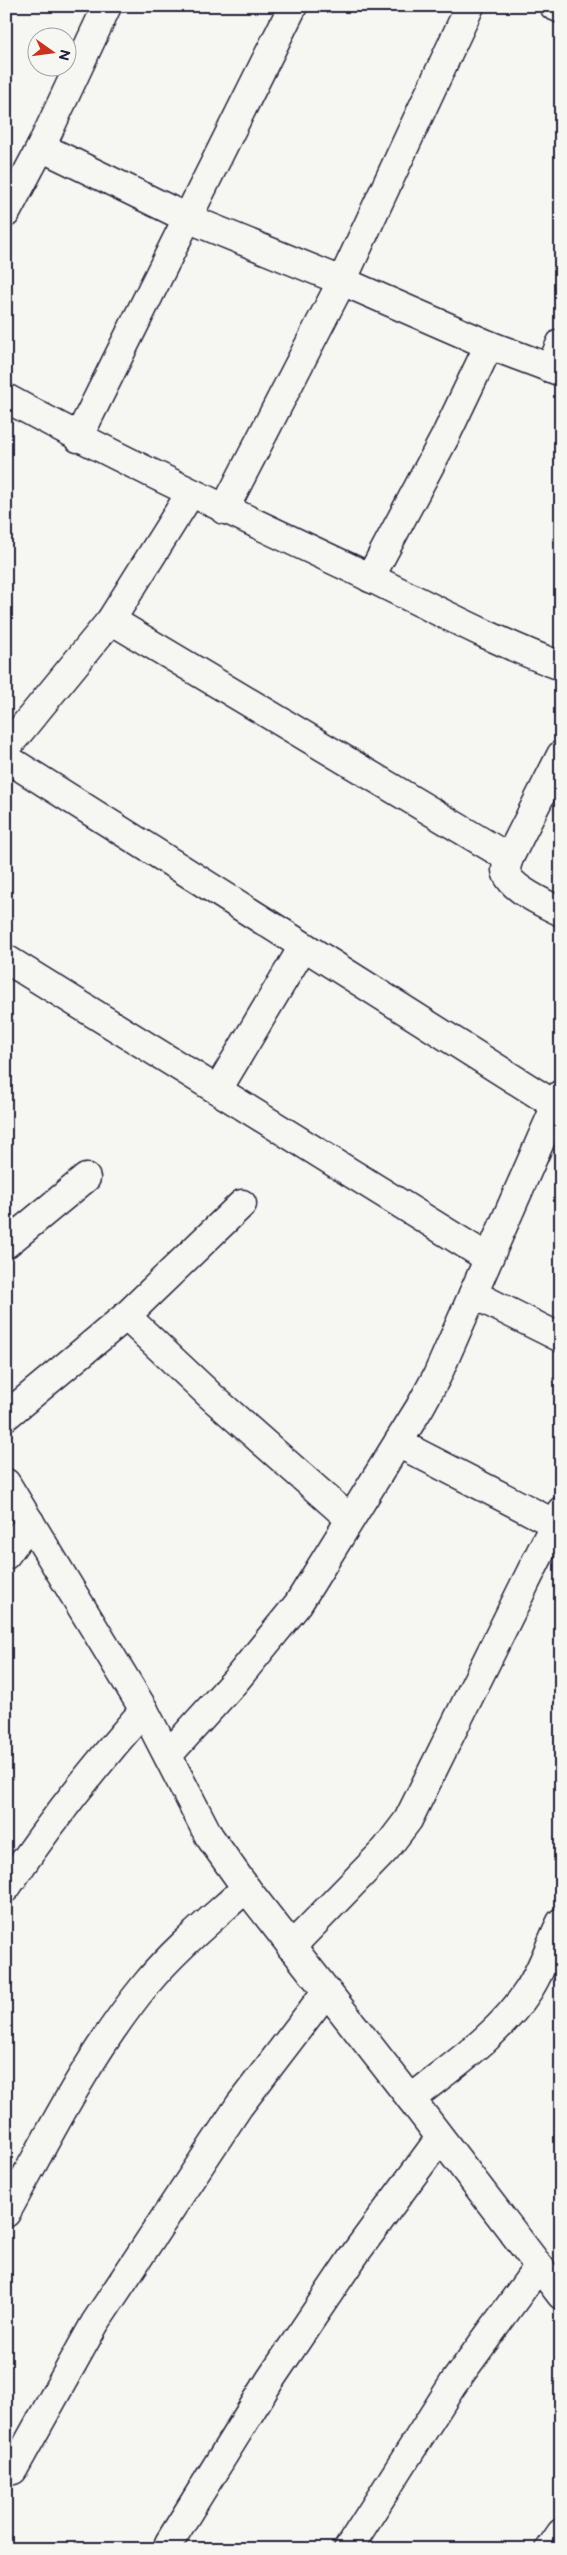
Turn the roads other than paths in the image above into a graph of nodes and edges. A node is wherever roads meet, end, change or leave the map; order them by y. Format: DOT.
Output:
graph roads {
  1 [pos="107,6"];
  2 [pos="294,6"];
  3 [pos="470,6"];
  4 [pos="554,6"];
  5 [pos="561,9"];
  6 [pos="41,147"];
  7 [pos="6,213"];
  8 [pos="187,218"];
  9 [pos="342,281"];
  10 [pos="561,343"];
  11 [pos="489,345"];
  12 [pos="555,370"];
  13 [pos="6,398"];
  14 [pos="78,438"];
  15 [pos="190,494"];
  16 [pos="224,510"];
  17 [pos="370,578"];
  18 [pos="111,620"];
  19 [pos="561,666"];
  20 [pos="6,748"];
  21 [pos="561,755"];
  22 [pos="6,758"];
  23 [pos="509,858"];
  24 [pos="561,912"];
  25 [pos="303,947"];
  26 [pos="6,959"];
  27 [pos="218,1089"];
  28 [pos="558,1099"];
  29 [pos="86,1178"];
  30 [pos="242,1204"];
  31 [pos="6,1244"];
  32 [pos="488,1258"];
  33 [pos="472,1294"];
  34 [pos="126,1316"];
  35 [pos="561,1338"];
  36 [pos="6,1416"];
  37 [pos="398,1443"];
  38 [pos="6,1483"];
  39 [pos="350,1520"];
  40 [pos="559,1521"];
  41 [pos="30,1522"];
  42 [pos="6,1555"];
  43 [pos="144,1710"];
  44 [pos="168,1755"];
  45 [pos="6,1888"];
  46 [pos="246,1888"];
  47 [pos="561,1922"];
  48 [pos="291,1947"];
  49 [pos="326,1992"];
  50 [pos="411,2099"];
  51 [pos="440,2138"];
  52 [pos="6,2213"];
  53 [pos="539,2266"];
  54 [pos="561,2295"];
  55 [pos="13,2470"];
  56 [pos="561,2533"];
  57 [pos="169,2543"];
  58 [pos="348,2549"];
  59 [pos="550,2549"];
  1 -- 6 [label="street"];
  2 -- 8 [label="street"];
  3 -- 9 [label="street"];
  4 -- 5 [label="street"];
  6 -- 7 [label="street"];
  6 -- 8 [label="street"];
  8 -- 9 [label="street"];
  8 -- 14 [label="street"];
  9 -- 11 [label="street"];
  9 -- 16 [label="street"];
  10 -- 12 [label="street"];
  11 -- 12 [label="street"];
  11 -- 17 [label="street"];
  13 -- 14 [label="street"];
  14 -- 15 [label="street"];
  15 -- 16 [label="street"];
  15 -- 18 [label="street"];
  16 -- 17 [label="street"];
  17 -- 19 [label="street"];
  18 -- 20 [label="street"];
  18 -- 23 [label="street"];
  21 -- 23 [label="street"];
  22 -- 25 [label="street"];
  23 -- 24 [label="street"];
  25 -- 27 [label="street"];
  25 -- 28 [label="street"];
  26 -- 27 [label="street"];
  27 -- 32 [label="street"];
  28 -- 32 [label="street"];
  29 -- 31 [label="street"];
  30 -- 34 [label="street"];
  32 -- 33 [label="street"];
  33 -- 35 [label="street"];
  33 -- 37 [label="street"];
  34 -- 36 [label="street"];
  34 -- 39 [label="street"];
  37 -- 39 [label="street"];
  37 -- 40 [label="street"];
  38 -- 41 [label="street"];
  39 -- 44 [label="street"];
  40 -- 48 [label="street"];
  41 -- 42 [label="street"];
  41 -- 43 [label="street"];
  43 -- 44 [label="street"];
  43 -- 45 [label="street"];
  44 -- 46 [label="street"];
  46 -- 48 [label="street"];
  46 -- 52 [label="street"];
  47 -- 50 [label="street"];
  48 -- 49 [label="street"];
  49 -- 50 [label="street"];
  49 -- 55 [label="street"];
  50 -- 51 [label="street"];
  51 -- 53 [label="street"];
  51 -- 57 [label="street"];
  53 -- 54 [label="street"];
  53 -- 58 [label="street"];
  56 -- 59 [label="street"];
}
